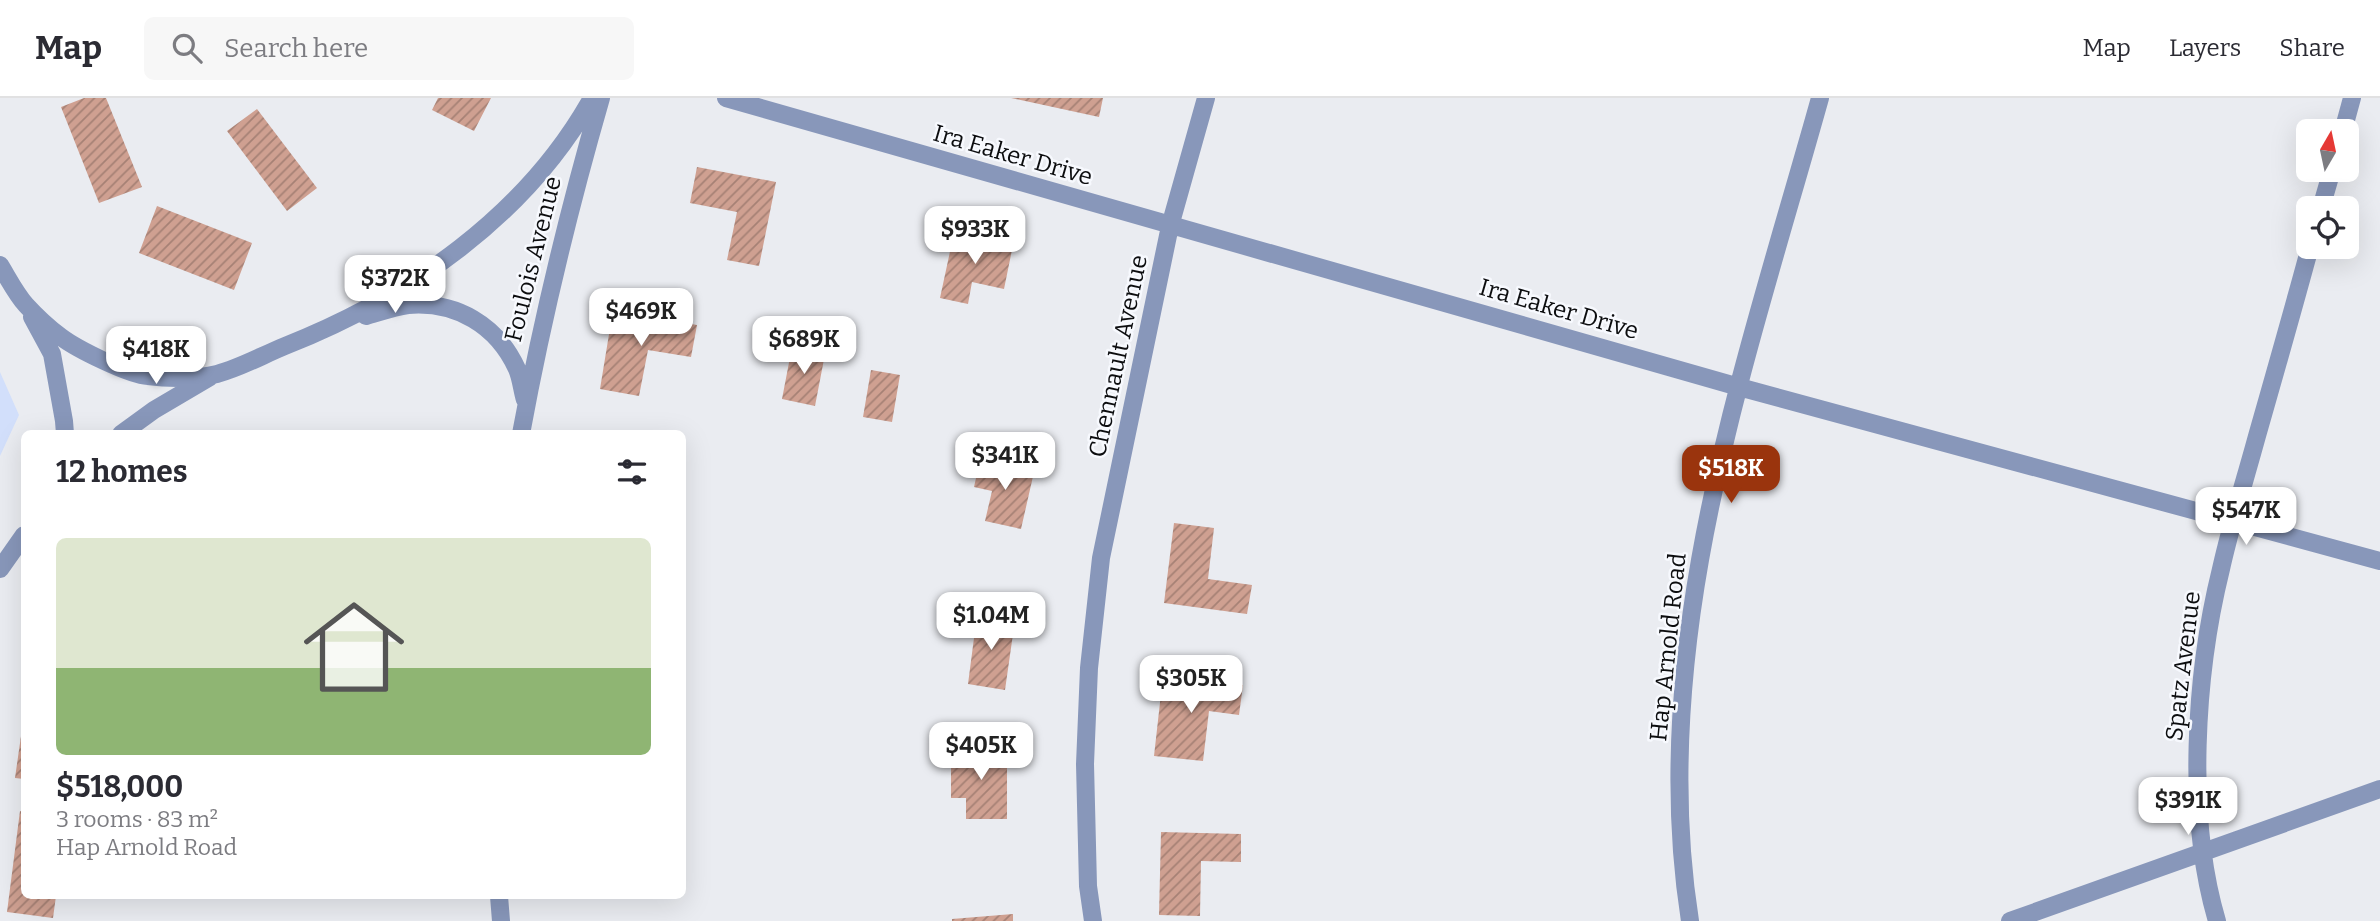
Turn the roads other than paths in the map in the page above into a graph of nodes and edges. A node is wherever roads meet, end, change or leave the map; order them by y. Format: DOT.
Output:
graph roads {
  1 [pos="592,98"];
  2 [pos="601,98"];
  3 [pos="726,98"];
  4 [pos="1206,98"];
  5 [pos="1820,98"];
  6 [pos="2352,98"];
  7 [pos="2346,119"];
  8 [pos="1170,226"];
  9 [pos="2307,259"];
  10 [pos="0,265"];
  11 [pos="25,304"];
  12 [pos="346,321"];
  13 [pos="216,374"];
  14 [pos="1739,387"];
  15 [pos="526,407"];
  16 [pos="65,430"];
  17 [pos="126,430"];
  18 [pos="522,430"];
  19 [pos="2233,520"];
  20 [pos="21,539"];
  21 [pos="2380,561"];
  22 [pos="0,569"];
  23 [pos="2380,789"];
  24 [pos="2202,852"];
  25 [pos="499,899"];
  26 [pos="501,921"];
  27 [pos="1093,921"];
  28 [pos="1690,921"];
  29 [pos="2010,921"];
  30 [pos="2217,921"];
  1 -- 12 [label="street"];
  2 -- 15 [label="street, Foulois Avenue"];
  3 -- 8 [label="street, Ira Eaker Drive"];
  4 -- 8 [label="street, Chennault Avenue"];
  5 -- 14 [label="street, Hap Arnold Road"];
  6 -- 7 [label="street"];
  8 -- 14 [label="street, Ira Eaker Drive"];
  8 -- 27 [label="street, Chennault Avenue"];
  9 -- 19 [label="street, Spatz Avenue"];
  10 -- 11 [label="street"];
  11 -- 13 [label="street"];
  11 -- 16 [label="street"];
  12 -- 13 [label="street"];
  12 -- 15 [label="street"];
  13 -- 17 [label="street"];
  14 -- 19 [label="street, Ira Eaker Drive"];
  14 -- 28 [label="street, Hap Arnold Road"];
  15 -- 18 [label="street, Foulois Avenue"];
  19 -- 21 [label="street, Ira Eaker Drive"];
  19 -- 24 [label="street, Spatz Avenue"];
  20 -- 22 [label="street"];
  23 -- 24 [label="street"];
  24 -- 29 [label="street"];
  24 -- 30 [label="street, Spatz Avenue"];
  25 -- 26 [label="street"];
}
